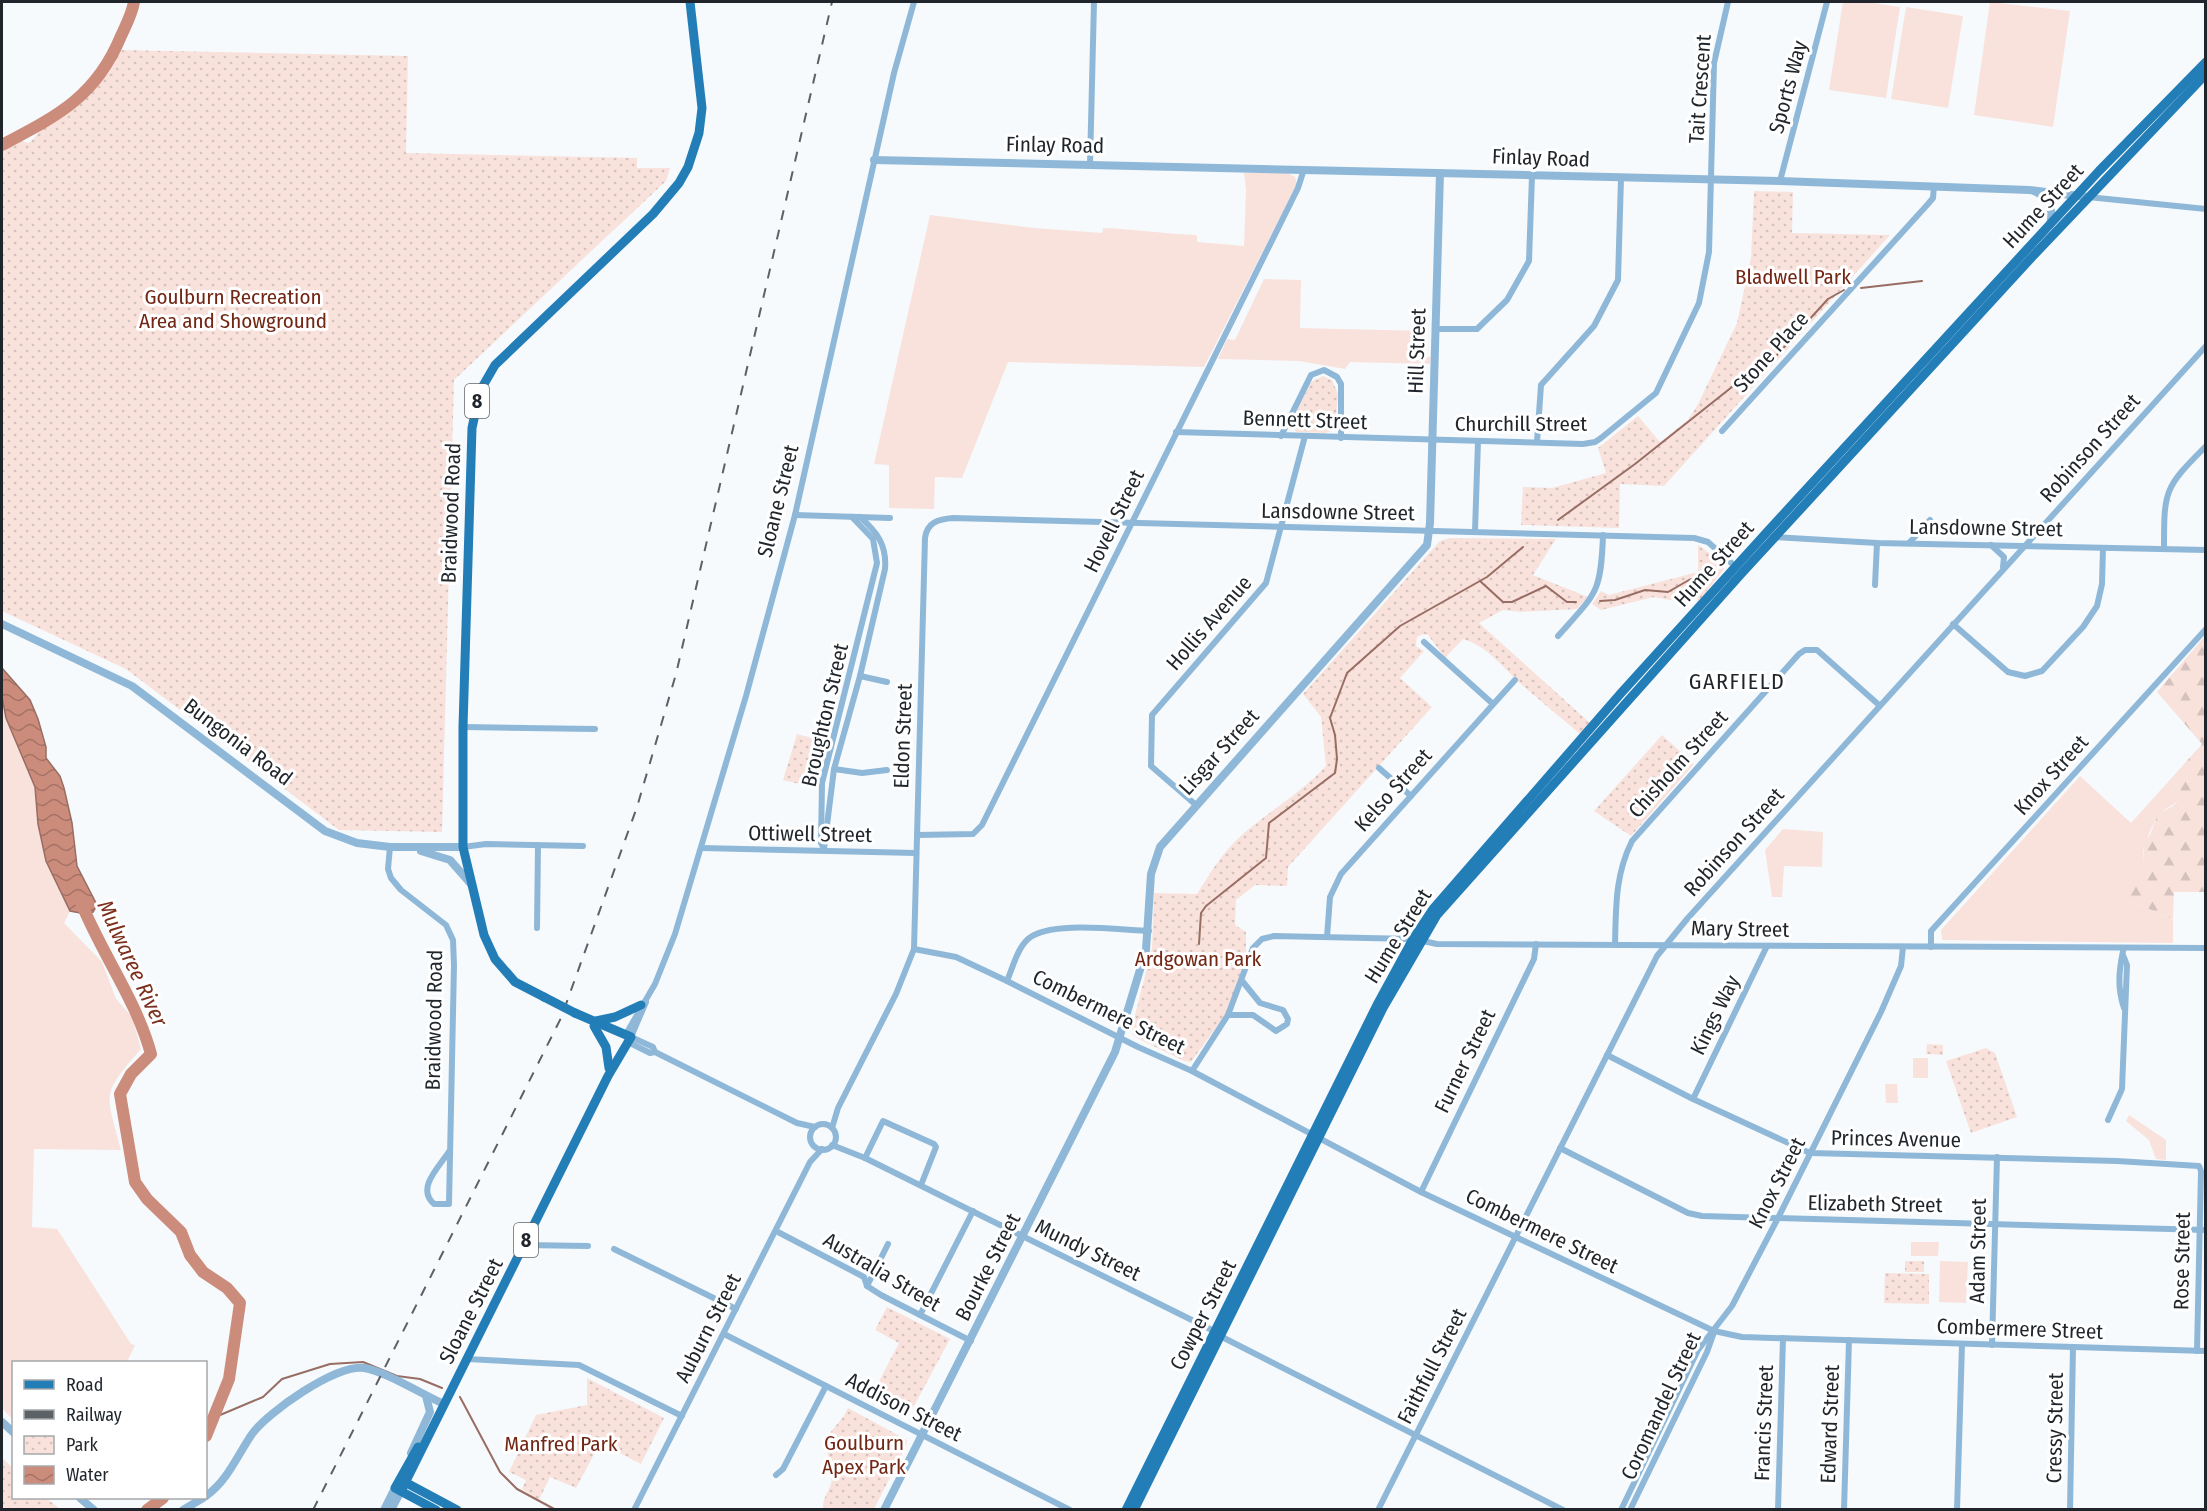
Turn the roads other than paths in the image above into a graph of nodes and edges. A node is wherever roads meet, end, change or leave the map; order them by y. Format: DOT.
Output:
graph roads {
  1 [pos="690,2"];
  2 [pos="914,2"];
  3 [pos="1094,2"];
  4 [pos="1728,2"];
  5 [pos="1827,2"];
  6 [pos="2205,62"];
  7 [pos="2205,74"];
  8 [pos="874,160"];
  9 [pos="1090,164"];
  10 [pos="1304,169"];
  11 [pos="1440,173"];
  12 [pos="1532,176"];
  13 [pos="1621,178"];
  14 [pos="1712,180"];
  15 [pos="1780,181"];
  16 [pos="1935,186"];
  17 [pos="2029,189"];
  18 [pos="2077,195"];
  19 [pos="2088,197"];
  20 [pos="2205,209"];
  21 [pos="2049,226"];
  22 [pos="1436,329"];
  23 [pos="2205,346"];
  24 [pos="1722,431"];
  25 [pos="1176,432"];
  26 [pos="1281,436"];
  27 [pos="1305,436"];
  28 [pos="1341,438"];
  29 [pos="1433,440"];
  30 [pos="1478,441"];
  31 [pos="1537,442"];
  32 [pos="2205,446"];
  33 [pos="795,515"];
  34 [pos="856,517"];
  35 [pos="890,518"];
  36 [pos="1930,520"];
  37 [pos="1133,522"];
  38 [pos="930,525"];
  39 [pos="1281,528"];
  40 [pos="1430,531"];
  41 [pos="1475,531"];
  42 [pos="1603,535"];
  43 [pos="1771,535"];
  44 [pos="1877,543"];
  45 [pos="1909,543"];
  46 [pos="2024,544"];
  47 [pos="1990,545"];
  48 [pos="2103,548"];
  49 [pos="2164,549"];
  50 [pos="2205,550"];
  51 [pos="1736,567"];
  52 [pos="1999,573"];
  53 [pos="1875,585"];
  54 [pos="2,624"];
  55 [pos="1953,624"];
  56 [pos="2205,629"];
  57 [pos="1558,636"];
  58 [pos="1424,642"];
  59 [pos="860,676"];
  60 [pos="1515,680"];
  61 [pos="887,682"];
  62 [pos="1492,704"];
  63 [pos="1879,705"];
  64 [pos="463,727"];
  65 [pos="595,729"];
  66 [pos="1379,768"];
  67 [pos="834,769"];
  68 [pos="887,770"];
  69 [pos="1411,796"];
  70 [pos="1196,806"];
  71 [pos="917,834"];
  72 [pos="538,845"];
  73 [pos="583,846"];
  74 [pos="390,847"];
  75 [pos="404,847"];
  76 [pos="463,847"];
  77 [pos="702,848"];
  78 [pos="824,849"];
  79 [pos="916,853"];
  80 [pos="472,886"];
  81 [pos="537,928"];
  82 [pos="1149,931"];
  83 [pos="1327,936"];
  84 [pos="1416,940"];
  85 [pos="1536,944"];
  86 [pos="1665,944"];
  87 [pos="1615,945"];
  88 [pos="1767,946"];
  89 [pos="1931,947"];
  90 [pos="1903,948"];
  91 [pos="2205,948"];
  92 [pos="914,949"];
  93 [pos="2123,951"];
  94 [pos="1007,981"];
  95 [pos="1243,982"];
  96 [pos="644,1002"];
  97 [pos="1228,1016"];
  98 [pos="593,1022"];
  99 [pos="627,1038"];
  100 [pos="1120,1038"];
  101 [pos="1607,1055"];
  102 [pos="1191,1071"];
  103 [pos="609,1072"];
  104 [pos="1693,1099"];
  105 [pos="838,1108"];
  106 [pos="2108,1120"];
  107 [pos="797,1123"];
  108 [pos="824,1124"];
  109 [pos="815,1127"];
  110 [pos="832,1128"];
  111 [pos="810,1135"];
  112 [pos="835,1136"];
  113 [pos="1316,1138"];
  114 [pos="813,1145"];
  115 [pos="832,1145"];
  116 [pos="1560,1148"];
  117 [pos="822,1149"];
  118 [pos="450,1150"];
  119 [pos="849,1150"];
  120 [pos="1810,1153"];
  121 [pos="1997,1157"];
  122 [pos="865,1158"];
  123 [pos="810,1162"];
  124 [pos="2201,1172"];
  125 [pos="921,1185"];
  126 [pos="1421,1192"];
  127 [pos="973,1211"];
  128 [pos="1778,1218"];
  129 [pos="1995,1223"];
  130 [pos="2203,1230"];
  131 [pos="776,1232"];
  132 [pos="1516,1236"];
  133 [pos="1023,1237"];
  134 [pos="888,1244"];
  135 [pos="524,1245"];
  136 [pos="588,1246"];
  137 [pos="615,1250"];
  138 [pos="867,1286"];
  139 [pos="736,1310"];
  140 [pos="920,1315"];
  141 [pos="1714,1331"];
  142 [pos="724,1334"];
  143 [pos="1218,1334"];
  144 [pos="1783,1338"];
  145 [pos="1850,1340"];
  146 [pos="970,1341"];
  147 [pos="1962,1344"];
  148 [pos="1992,1345"];
  149 [pos="2073,1347"];
  150 [pos="2197,1351"];
  151 [pos="2205,1351"];
  152 [pos="467,1359"];
  153 [pos="826,1386"];
  154 [pos="1678,1392"];
  155 [pos="426,1396"];
  156 [pos="1686,1396"];
  157 [pos="444,1404"];
  158 [pos="682,1416"];
  159 [pos="428,1433"];
  160 [pos="921,1434"];
  161 [pos="1416,1434"];
  162 [pos="1656,1437"];
  163 [pos="1664,1441"];
  164 [pos="408,1461"];
  165 [pos="776,1476"];
  166 [pos="1635,1481"];
  167 [pos="1643,1484"];
  168 [pos="400,1485"];
  169 [pos="207,1494"];
  170 [pos="82,1499"];
  171 [pos="200,1499"];
  172 [pos="94,1509"];
  173 [pos="183,1509"];
  174 [pos="384,1509"];
  175 [pos="391,1509"];
  176 [pos="436,1509"];
  177 [pos="457,1509"];
  178 [pos="634,1509"];
  179 [pos="884,1509"];
  180 [pos="1070,1509"];
  181 [pos="1126,1509"];
  182 [pos="1134,1509"];
  183 [pos="1378,1509"];
  184 [pos="1563,1509"];
  185 [pos="1621,1509"];
  186 [pos="1630,1509"];
  187 [pos="1778,1509"];
  188 [pos="1844,1509"];
  189 [pos="1957,1509"];
  190 [pos="2070,1509"];
  1 -- 64 [label="main road, Braidwood Road / 8"];
  2 -- 8 [label="street, Sloane Street"];
  3 -- 9 [label="street"];
  4 -- 14 [label="street, Tait Crescent"];
  5 -- 15 [label="street, Sports Way"];
  6 -- 18 [label="main road, Hume Street"];
  7 -- 19 [label="main road, Hume Street"];
  8 -- 9 [label="street, Finlay Road"];
  8 -- 33 [label="street, Sloane Street"];
  9 -- 10 [label="street, Finlay Road"];
  10 -- 11 [label="street, Finlay Road"];
  10 -- 25 [label="street, Hovell Street"];
  11 -- 12 [label="street, Finlay Road"];
  11 -- 22 [label="street, Hill Street"];
  12 -- 13 [label="street, Finlay Road"];
  12 -- 22 [label="street"];
  13 -- 14 [label="street, Finlay Road"];
  13 -- 31 [label="street"];
  14 -- 15 [label="street, Finlay Road"];
  14 -- 31 [label="street, Churchill Street"];
  15 -- 16 [label="street, Finlay Road"];
  16 -- 17 [label="street, Finlay Road"];
  16 -- 24 [label="street, Stone Place"];
  17 -- 18 [label="street, Finlay Road"];
  17 -- 21 [label="street"];
  18 -- 19 [label="street, Finlay Road"];
  18 -- 21 [label="main road, Hume Street"];
  19 -- 20 [label="street, Finlay Road"];
  19 -- 43 [label="main road, Hume Street"];
  21 -- 43 [label="main road, Hume Street"];
  22 -- 29 [label="street, Hill Street"];
  23 -- 46 [label="street, Robinson Street"];
  25 -- 26 [label="street, Bennett Street"];
  25 -- 37 [label="street, Hovell Street"];
  26 -- 27 [label="street, Bennett Street"];
  26 -- 28 [label="street"];
  27 -- 28 [label="street, Bennett Street"];
  27 -- 39 [label="street, Hollis Avenue"];
  28 -- 29 [label="street, Bennett Street"];
  29 -- 30 [label="street, Churchill Street"];
  29 -- 40 [label="street, Hill Street"];
  30 -- 31 [label="street, Churchill Street"];
  30 -- 41 [label="street"];
  32 -- 49 [label="street"];
  33 -- 34 [label="street"];
  33 -- 77 [label="street, Sloane Street"];
  34 -- 35 [label="street"];
  34 -- 59 [label="street, Broughton Street"];
  34 -- 78 [label="street, Broughton Street"];
  36 -- 45 [label="street"];
  37 -- 38 [label="street, Lansdowne Street"];
  37 -- 39 [label="street, Lansdowne Street"];
  37 -- 71 [label="street, Hovell Street"];
  38 -- 71 [label="street, Eldon Street"];
  39 -- 40 [label="street, Lansdowne Street"];
  39 -- 70 [label="street, Hollis Avenue"];
  40 -- 41 [label="street, Lansdowne Street"];
  40 -- 70 [label="street, Lisgar Street"];
  41 -- 42 [label="street, Lansdowne Street"];
  42 -- 51 [label="street, Lansdowne Street"];
  42 -- 57 [label="street"];
  43 -- 44 [label="street, Lansdowne Street"];
  43 -- 51 [label="main road, Hume Street"];
  43 -- 84 [label="main road, Hume Street"];
  44 -- 45 [label="street, Lansdowne Street"];
  44 -- 53 [label="street"];
  45 -- 47 [label="street, Lansdowne Street"];
  46 -- 47 [label="street, Lansdowne Street"];
  46 -- 48 [label="street, Lansdowne Street"];
  46 -- 52 [label="street, Robinson Street"];
  47 -- 52 [label="street"];
  48 -- 49 [label="street, Lansdowne Street"];
  48 -- 55 [label="street"];
  49 -- 50 [label="street, Lansdowne Street"];
  51 -- 84 [label="main road, Hume Street"];
  52 -- 55 [label="street, Robinson Street"];
  54 -- 74 [label="street, Bungonia Road"];
  55 -- 63 [label="street, Robinson Street"];
  56 -- 89 [label="street, Knox Street"];
  58 -- 62 [label="street"];
  59 -- 61 [label="street, Broughton Street"];
  59 -- 67 [label="street, Broughton Street"];
  60 -- 62 [label="street, Kelso Street"];
  62 -- 69 [label="street, Kelso Street"];
  63 -- 86 [label="street, Robinson Street"];
  63 -- 87 [label="street, Chisholm Street"];
  64 -- 65 [label="street"];
  64 -- 76 [label="main road, Braidwood Road / 8"];
  66 -- 69 [label="street"];
  67 -- 68 [label="street, Broughton Street"];
  67 -- 78 [label="street, Broughton Street"];
  69 -- 83 [label="street, Kelso Street"];
  70 -- 82 [label="street, Lisgar Street"];
  71 -- 79 [label="street, Eldon Street"];
  72 -- 73 [label="street"];
  72 -- 76 [label="street"];
  72 -- 81 [label="street"];
  74 -- 75 [label="street, Bungonia Road"];
  74 -- 118 [label="street, Braidwood Road"];
  75 -- 76 [label="street, Bungonia Road"];
  75 -- 80 [label="street"];
  76 -- 80 [label="main road, Braidwood Road / 8"];
  77 -- 78 [label="street, Ottiwell Street"];
  77 -- 96 [label="street, Sloane Street"];
  78 -- 79 [label="street, Ottiwell Street"];
  79 -- 92 [label="street, Eldon Street"];
  80 -- 98 [label="main road, Braidwood Road / 8, bridge"];
  82 -- 94 [label="street"];
  82 -- 100 [label="street, Lisgar Street"];
  83 -- 84 [label="street, Mary Street"];
  83 -- 95 [label="street, Mary Street"];
  84 -- 85 [label="street, Mary Street"];
  84 -- 113 [label="main road, Hume Street"];
  85 -- 87 [label="street, Mary Street"];
  85 -- 126 [label="street, Furner Street"];
  86 -- 87 [label="street, Mary Street"];
  86 -- 88 [label="street, Mary Street"];
  86 -- 101 [label="street, Robinson Street"];
  88 -- 90 [label="street, Mary Street"];
  88 -- 104 [label="street, Kings Way"];
  89 -- 90 [label="street, Mary Street"];
  89 -- 93 [label="street, Mary Street"];
  90 -- 120 [label="street, Knox Street"];
  91 -- 93 [label="street, Mary Street"];
  92 -- 94 [label="street, Combermere Street"];
  92 -- 105 [label="street"];
  93 -- 106 [label="street"];
  94 -- 100 [label="street, Combermere Street"];
  95 -- 97 [label="street"];
  95 -- 97 [label="street"];
  96 -- 98 [label="main road"];
  96 -- 99 [label="street, Sloane Street"];
  97 -- 102 [label="street"];
  98 -- 99 [label="main road, Braidwood Road"];
  98 -- 103 [label="main road"];
  99 -- 103 [label="main road, Sloane Street"];
  99 -- 107 [label="street"];
  100 -- 102 [label="street, Combermere Street"];
  100 -- 133 [label="street, Bourke Street"];
  101 -- 104 [label="street, Princes Avenue"];
  101 -- 116 [label="street, Robinson Street"];
  102 -- 113 [label="street, Combermere Street"];
  103 -- 135 [label="main road, Sloane Street / 8"];
  104 -- 120 [label="street, Princes Avenue"];
  105 -- 108 [label="street"];
  105 -- 110 [label="street"];
  107 -- 109 [label="street"];
  107 -- 111 [label="street"];
  108 -- 109 [label="street"];
  108 -- 110 [label="street"];
  109 -- 111 [label="street"];
  110 -- 112 [label="street"];
  111 -- 114 [label="street"];
  112 -- 115 [label="street"];
  112 -- 119 [label="street, Mundy Street"];
  113 -- 126 [label="street, Combermere Street"];
  113 -- 143 [label="main road, Cowper Street"];
  114 -- 117 [label="street"];
  114 -- 123 [label="street, Auburn Street"];
  115 -- 117 [label="street"];
  115 -- 119 [label="street, Mundy Street"];
  116 -- 128 [label="street, Elizabeth Street"];
  116 -- 132 [label="street, Robinson Street"];
  117 -- 123 [label="street, Auburn Street"];
  118 -- 118 [label="street, Braidwood Road"];
  119 -- 122 [label="street, Mundy Street"];
  120 -- 121 [label="street, Princes Avenue"];
  120 -- 128 [label="street, Knox Street"];
  121 -- 124 [label="street, Princes Avenue"];
  121 -- 129 [label="street, Adam Street"];
  122 -- 125 [label="street, Mundy Street"];
  122 -- 125 [label="street"];
  123 -- 131 [label="street, Auburn Street"];
  124 -- 130 [label="street, Rose Street"];
  125 -- 127 [label="street, Mundy Street"];
  126 -- 132 [label="street, Combermere Street"];
  127 -- 133 [label="street, Mundy Street"];
  127 -- 140 [label="street"];
  128 -- 129 [label="street, Elizabeth Street"];
  128 -- 141 [label="street, Knox Street"];
  129 -- 130 [label="street, Elizabeth Street"];
  129 -- 148 [label="street, Adam Street"];
  130 -- 150 [label="street, Rose Street"];
  131 -- 138 [label="street, Australia Street"];
  131 -- 139 [label="street, Auburn Street"];
  132 -- 141 [label="street, Combermere Street"];
  132 -- 161 [label="street, Faithfull Street"];
  133 -- 143 [label="street, Mundy Street"];
  133 -- 146 [label="street, Bourke Street"];
  134 -- 138 [label="street"];
  135 -- 136 [label="street"];
  135 -- 152 [label="main road, Sloane Street / 8"];
  137 -- 139 [label="street"];
  138 -- 140 [label="street, Australia Street"];
  139 -- 142 [label="street, Auburn Street"];
  140 -- 146 [label="street, Australia Street"];
  141 -- 144 [label="street, Combermere Street"];
  141 -- 154 [label="street, Coromandel Street"];
  141 -- 156 [label="street, Coromandel Street"];
  142 -- 153 [label="street, Addison Street"];
  142 -- 158 [label="street, Auburn Street"];
  143 -- 161 [label="street, Mundy Street"];
  143 -- 181 [label="main road, Cowper Street"];
  143 -- 182 [label="main road, Cowper Street"];
  144 -- 145 [label="street, Combermere Street"];
  144 -- 187 [label="street, Francis Street"];
  145 -- 147 [label="street, Combermere Street"];
  145 -- 188 [label="street, Edward Street"];
  146 -- 160 [label="street, Bourke Street"];
  147 -- 148 [label="street, Combermere Street"];
  147 -- 189 [label="street"];
  148 -- 149 [label="street, Combermere Street"];
  149 -- 150 [label="street, Combermere Street"];
  149 -- 190 [label="street, Cressy Street"];
  150 -- 151 [label="street, Combermere Street"];
  152 -- 157 [label="main road, Sloane Street / 8"];
  152 -- 158 [label="street"];
  153 -- 160 [label="street, Addison Street"];
  153 -- 165 [label="street"];
  154 -- 156 [label="street"];
  154 -- 162 [label="street, Coromandel Street"];
  155 -- 157 [label="street"];
  155 -- 164 [label="street"];
  155 -- 169 [label="street"];
  156 -- 163 [label="street, Coromandel Street"];
  157 -- 159 [label="main road, Sloane Street / 8"];
  158 -- 178 [label="street, Auburn Street"];
  159 -- 164 [label="main road, Sloane Street / 8"];
  159 -- 168 [label="main road, Sloane Street / 8"];
  160 -- 179 [label="street, Bourke Street"];
  160 -- 180 [label="street, Addison Street"];
  161 -- 183 [label="street, Faithfull Street"];
  161 -- 184 [label="street, Mundy Street"];
  162 -- 163 [label="street"];
  162 -- 166 [label="street, Coromandel Street"];
  163 -- 167 [label="street, Coromandel Street"];
  164 -- 168 [label="main road, Sloane Street / 8"];
  166 -- 167 [label="street"];
  166 -- 185 [label="street, Coromandel Street"];
  167 -- 186 [label="street, Coromandel Street"];
  168 -- 174 [label="street, Sloane Street"];
  168 -- 175 [label="street, Sloane Street"];
  168 -- 176 [label="main road"];
  168 -- 177 [label="main road"];
  170 -- 172 [label="street"];
  171 -- 173 [label="street"];
}
